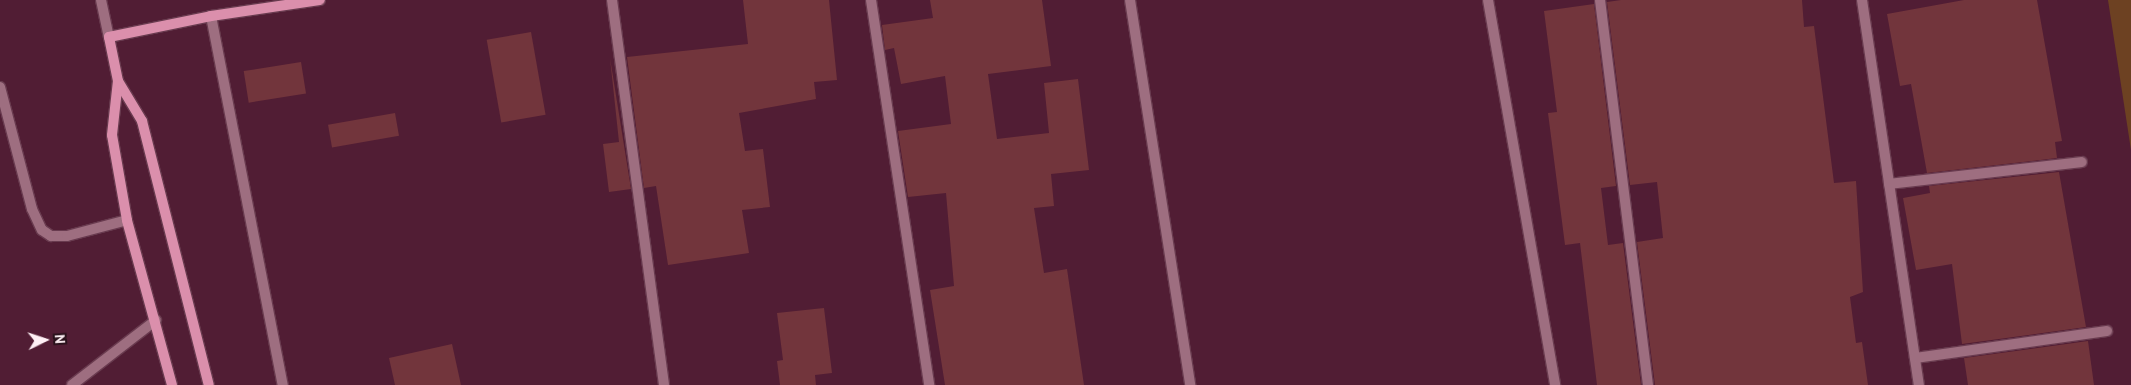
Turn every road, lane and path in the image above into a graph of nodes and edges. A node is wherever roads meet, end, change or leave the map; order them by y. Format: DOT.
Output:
graph roads {
  1 [pos="101,0"];
  2 [pos="320,0"];
  3 [pos="612,0"];
  4 [pos="872,0"];
  5 [pos="1130,0"];
  6 [pos="1488,0"];
  7 [pos="1600,0"];
  8 [pos="1862,0"];
  9 [pos="211,16"];
  10 [pos="109,38"];
  11 [pos="118,81"];
  12 [pos="0,87"];
  13 [pos="2082,162"];
  14 [pos="1890,184"];
  15 [pos="127,220"];
  16 [pos="156,320"];
  17 [pos="2107,331"];
  18 [pos="1916,358"];
  19 [pos="72,385"];
  20 [pos="172,385"];
  21 [pos="209,385"];
  22 [pos="283,385"];
  23 [pos="664,385"];
  24 [pos="929,385"];
  25 [pos="1190,385"];
  26 [pos="1555,385"];
  27 [pos="1648,385"];
  28 [pos="1920,385"];
  1 -- 10 [label="street"];
  2 -- 9 [label="main road"];
  3 -- 23 [label="street"];
  4 -- 24 [label="street"];
  5 -- 25 [label="street"];
  6 -- 26 [label="street"];
  7 -- 27 [label="street"];
  8 -- 14 [label="street"];
  9 -- 10 [label="main road"];
  9 -- 22 [label="street"];
  10 -- 11 [label="main road"];
  11 -- 15 [label="main road"];
  11 -- 21 [label="main road"];
  12 -- 15 [label="street"];
  13 -- 14 [label="street"];
  14 -- 18 [label="street"];
  15 -- 16 [label="main road"];
  16 -- 19 [label="street"];
  16 -- 20 [label="main road"];
  17 -- 18 [label="street"];
  18 -- 28 [label="street"];
}
